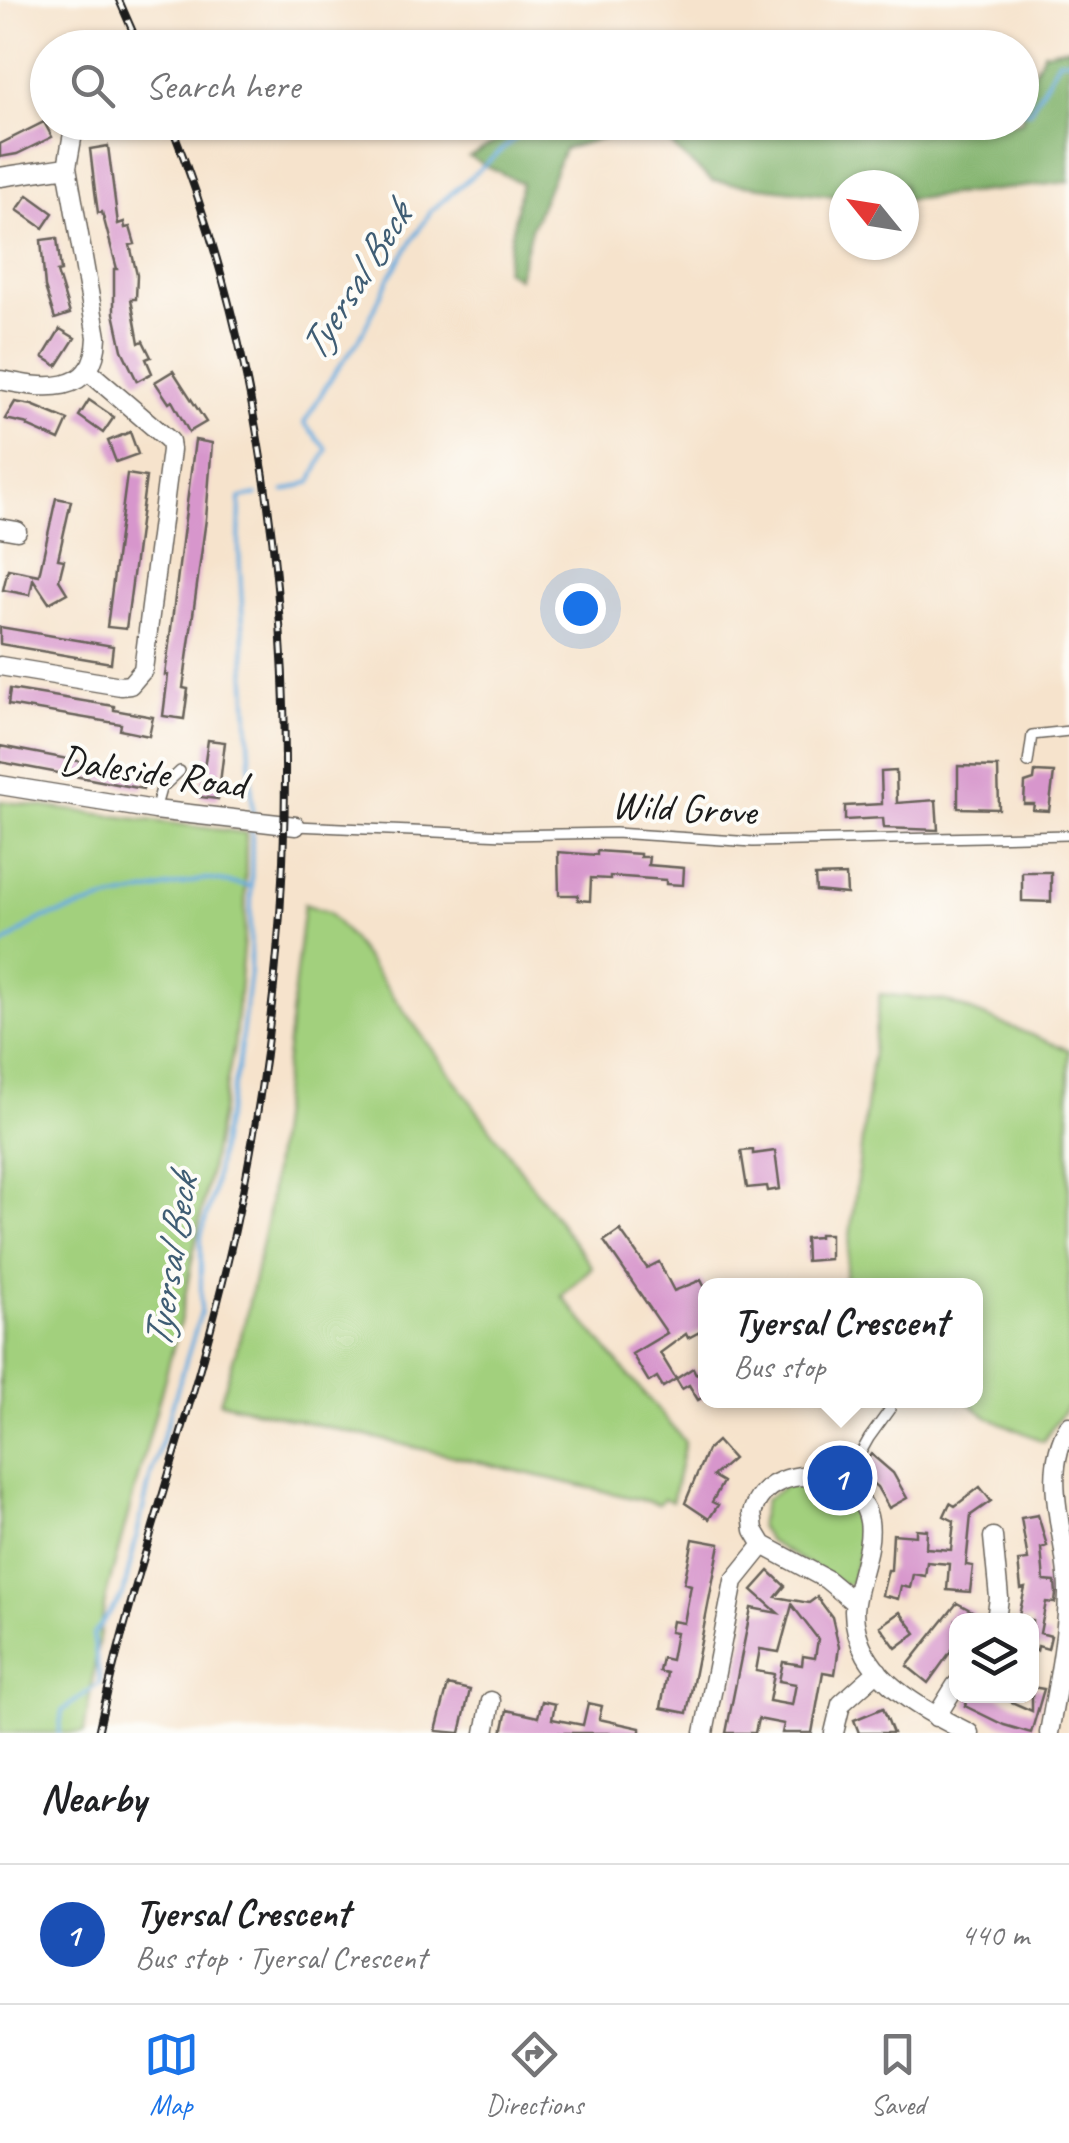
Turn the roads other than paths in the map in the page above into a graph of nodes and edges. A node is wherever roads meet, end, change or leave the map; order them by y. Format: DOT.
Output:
graph roads {
  1 [pos="72,140"];
  2 [pos="67,167"];
  3 [pos="0,177"];
  4 [pos="86,370"];
  5 [pos="0,380"];
  6 [pos="0,666"];
  7 [pos="1069,731"];
  8 [pos="1028,762"];
  9 [pos="180,771"];
  10 [pos="0,785"];
  11 [pos="155,810"];
  12 [pos="296,826"];
  13 [pos="1069,835"];
  14 [pos="890,1409"];
  15 [pos="1069,1426"];
  16 [pos="842,1486"];
  17 [pos="993,1537"];
  18 [pos="763,1544"];
  19 [pos="855,1603"];
  20 [pos="997,1613"];
  21 [pos="878,1670"];
  22 [pos="949,1696"];
  23 [pos="491,1701"];
  24 [pos="936,1717"];
  25 [pos="485,1733"];
  26 [pos="704,1733"];
  27 [pos="834,1733"];
  28 [pos="968,1733"];
  29 [pos="1049,1733"];
  1 -- 2 [label="street"];
  2 -- 3 [label="street"];
  2 -- 4 [label="street"];
  4 -- 5 [label="street"];
  4 -- 6 [label="street"];
  7 -- 8 [label="lane"];
  9 -- 11 [label="lane"];
  10 -- 11 [label="street, Daleside Road"];
  11 -- 12 [label="street, Daleside Road"];
  12 -- 13 [label="lane, Wild Grove"];
  14 -- 16 [label="lane"];
  15 -- 29 [label="street"];
  16 -- 18 [label="street"];
  16 -- 19 [label="street"];
  17 -- 20 [label="street"];
  18 -- 19 [label="street"];
  18 -- 26 [label="street"];
  19 -- 21 [label="street"];
  21 -- 24 [label="street"];
  21 -- 27 [label="street"];
  22 -- 24 [label="street"];
  23 -- 25 [label="street"];
  24 -- 28 [label="street"];
}
